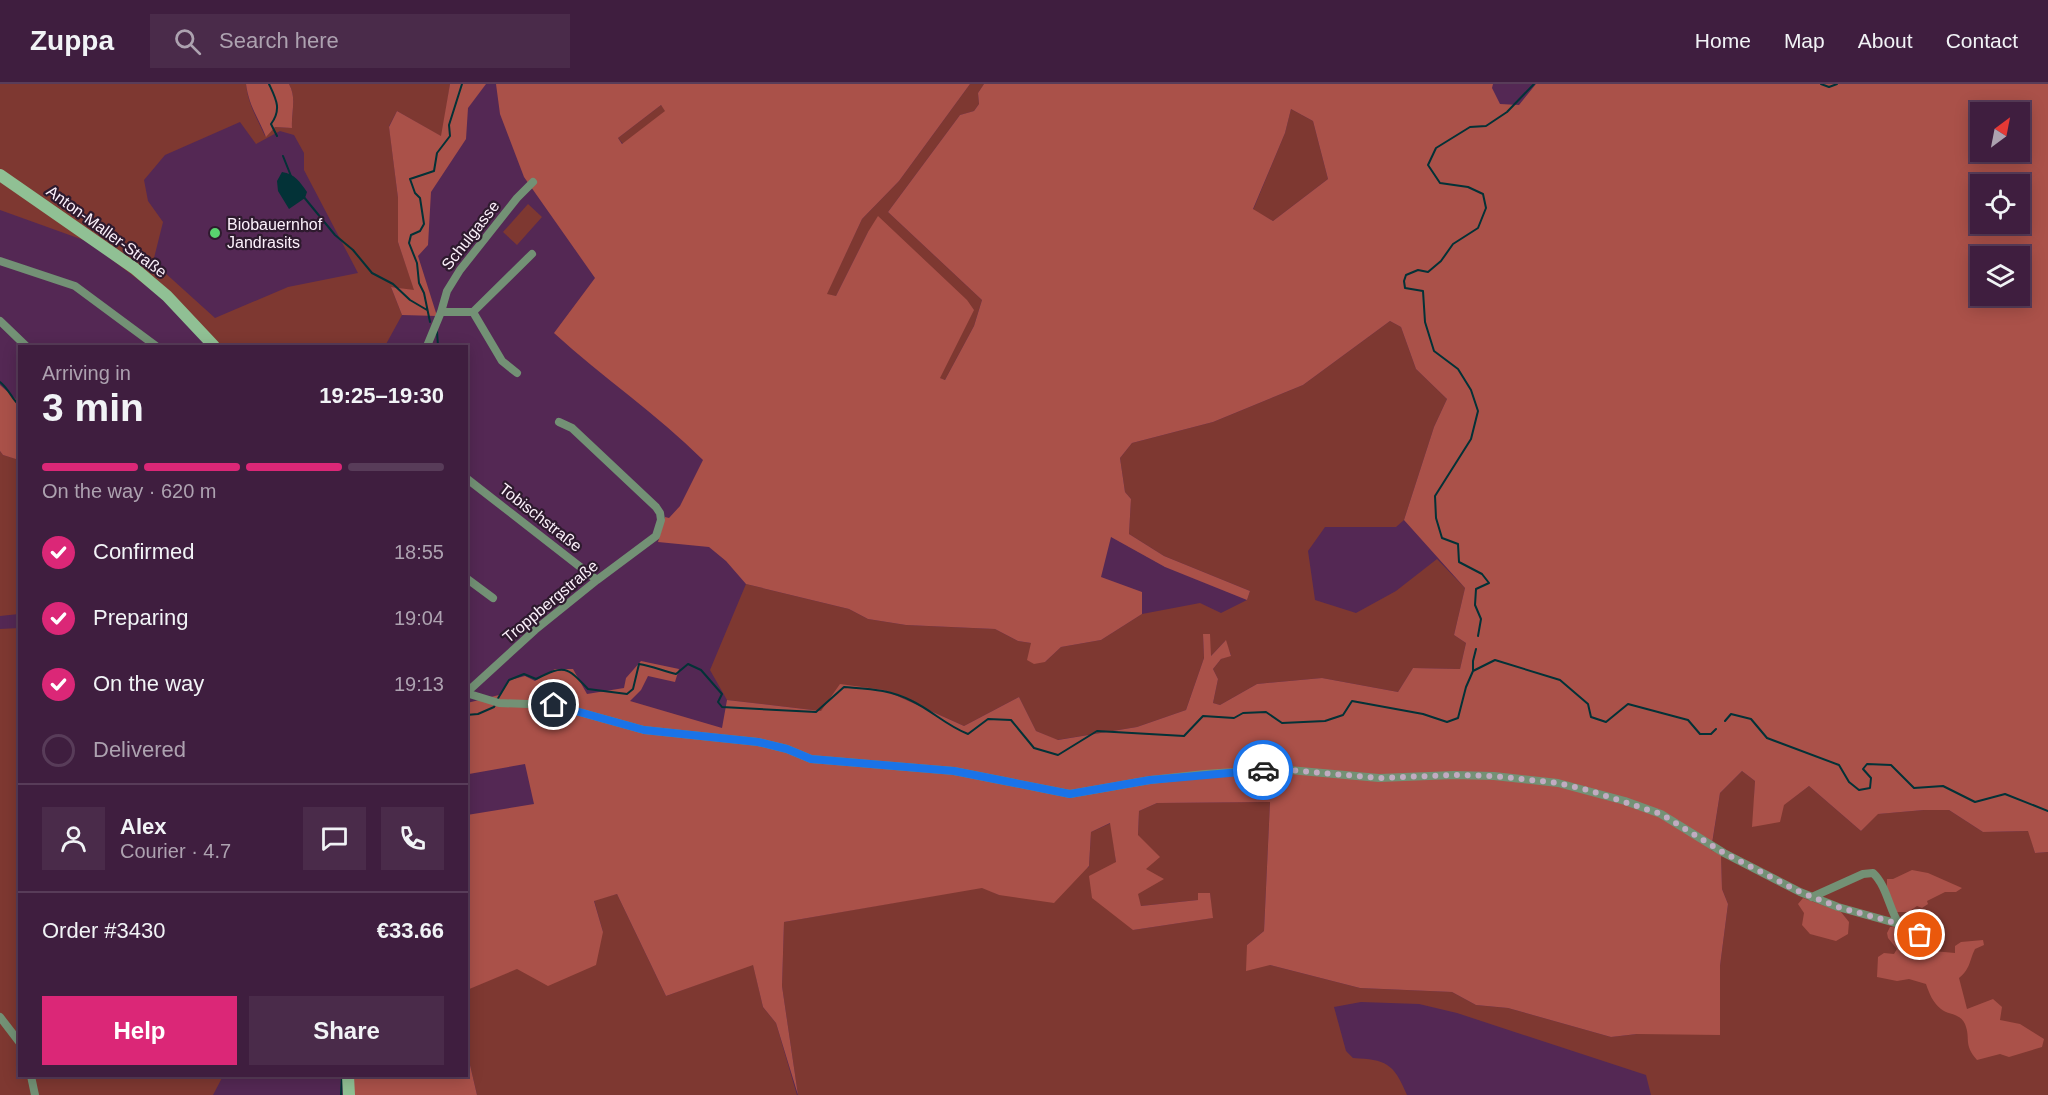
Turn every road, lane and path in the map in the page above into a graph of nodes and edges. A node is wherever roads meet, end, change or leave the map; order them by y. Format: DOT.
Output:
graph roads {
  1 [pos="0,175"];
  2 [pos="533,182"];
  3 [pos="532,254"];
  4 [pos="0,261"];
  5 [pos="441,312"];
  6 [pos="473,312"];
  7 [pos="0,321"];
  8 [pos="25,345"];
  9 [pos="155,345"];
  10 [pos="213,345"];
  11 [pos="427,345"];
  12 [pos="517,373"];
  13 [pos="559,422"];
  14 [pos="468,480"];
  15 [pos="468,579"];
  16 [pos="597,580"];
  17 [pos="493,598"];
  18 [pos="468,691"];
  19 [pos="468,694"];
  20 [pos="1812,897"];
  21 [pos="1899,924"];
  22 [pos="1920,935"];
  23 [pos="0,1017"];
  24 [pos="18,1040"];
  25 [pos="31,1077"];
  26 [pos="348,1077"];
  27 [pos="35,1095"];
  28 [pos="349,1095"];
  1 -- 10 [label="street, Anton-Maller-Straße"];
  2 -- 5 [label="street, Schulgasse"];
  3 -- 6 [label="street"];
  4 -- 9 [label="street"];
  5 -- 6 [label="street"];
  5 -- 11 [label="street, Schulgasse"];
  6 -- 12 [label="street"];
  7 -- 8 [label="street"];
  13 -- 16 [label="street, Troppbergstraße"];
  14 -- 16 [label="street, Tobischstraße"];
  15 -- 17 [label="street"];
  16 -- 18 [label="street, Troppbergstraße"];
  19 -- 20 [label="street"];
  20 -- 21 [label="street"];
  20 -- 21 [label="street"];
  21 -- 22 [label="street"];
  23 -- 24 [label="street"];
  25 -- 27 [label="street"];
  26 -- 28 [label="street"];
}
